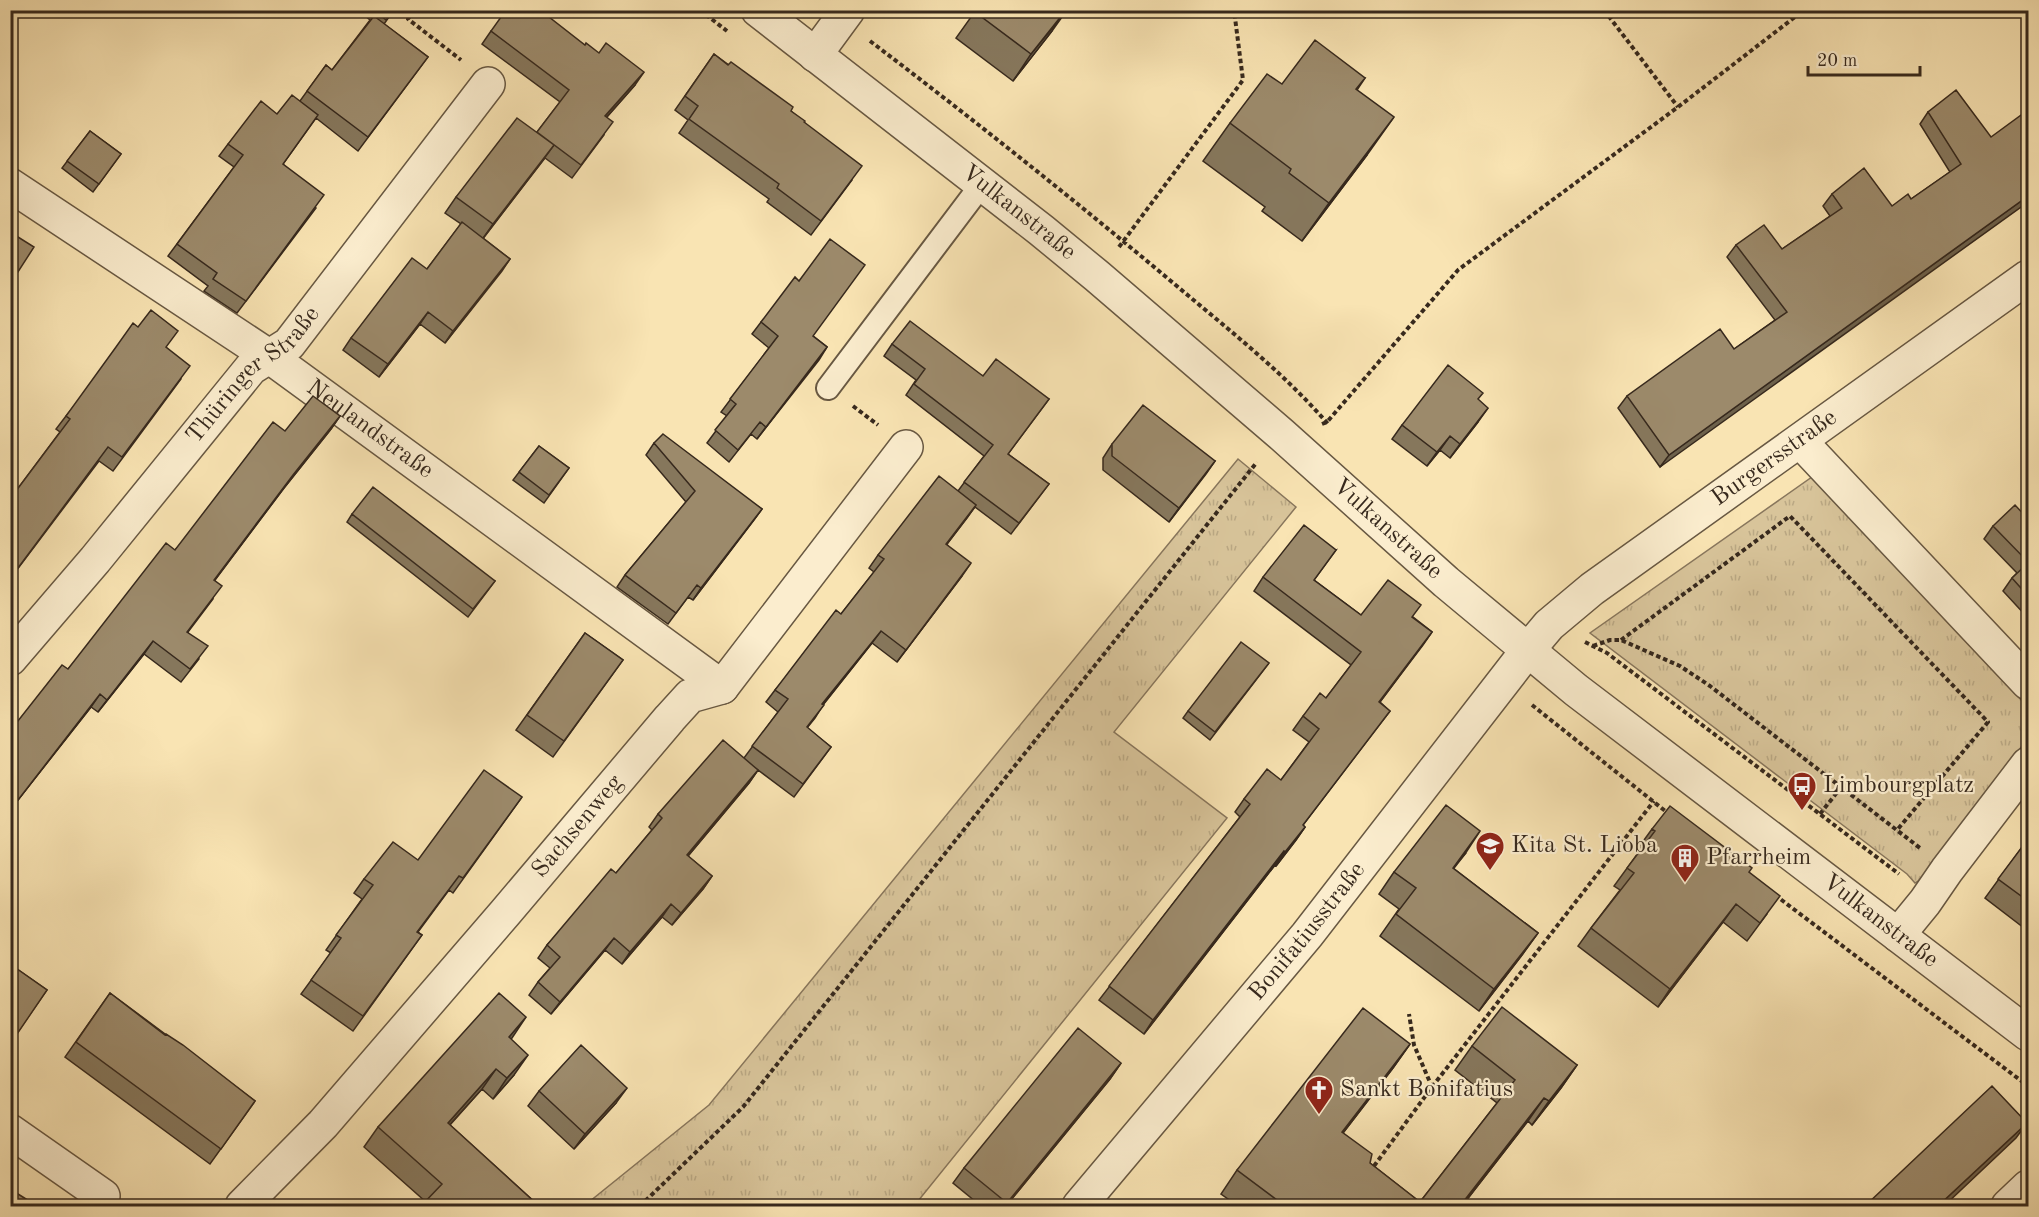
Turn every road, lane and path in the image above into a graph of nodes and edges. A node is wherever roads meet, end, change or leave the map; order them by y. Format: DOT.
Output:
graph roads {
  1 [pos="414,10"];
  2 [pos="758,10"];
  3 [pos="1234,10"];
  4 [pos="1604,10"];
  5 [pos="1804,10"];
  6 [pos="845,15"];
  7 [pos="815,55"];
  8 [pos="488,84"];
  9 [pos="1678,107"];
  10 [pos="982,184"];
  11 [pos="10,185"];
  12 [pos="1124,241"];
  13 [pos="1097,276"];
  14 [pos="2028,277"];
  15 [pos="270,357"];
  16 [pos="828,388"];
  17 [pos="1327,422"];
  18 [pos="1334,431"];
  19 [pos="1281,434"];
  20 [pos="1800,441"];
  21 [pos="906,447"];
  22 [pos="1549,625"];
  23 [pos="1621,640"];
  24 [pos="1593,646"];
  25 [pos="1527,651"];
  26 [pos="10,659"];
  27 [pos="2028,682"];
  28 [pos="722,687"];
  29 [pos="2028,764"];
  30 [pos="1680,769"];
  31 [pos="1842,786"];
  32 [pos="1820,814"];
  33 [pos="1897,830"];
  34 [pos="1947,870"];
  35 [pos="1925,902"];
  36 [pos="1898,935"];
  37 [pos="1409,1014"];
  38 [pos="2028,1034"];
  39 [pos="1432,1088"];
  40 [pos="10,1131"];
  41 [pos="1374,1166"];
  42 [pos="2028,1187"];
  43 [pos="106,1203"];
  44 [pos="242,1206"];
  45 [pos="640,1206"];
  46 [pos="1079,1206"];
  47 [pos="2008,1206"];
  1 -- 8 [label="path"];
  2 -- 7 [label="street, Vulkanstraße"];
  3 -- 12 [label="path"];
  4 -- 9 [label="path"];
  5 -- 9 [label="path"];
  6 -- 7 [label="street"];
  6 -- 12 [label="path"];
  7 -- 10 [label="street, Vulkanstraße"];
  8 -- 15 [label="street, Thüringer Straße"];
  9 -- 17 [label="path"];
  10 -- 13 [label="street, Vulkanstraße"];
  10 -- 16 [label="lane"];
  11 -- 15 [label="street, Neulandstraße"];
  12 -- 13 [label="path"];
  12 -- 17 [label="path"];
  13 -- 19 [label="street, Vulkanstraße"];
  14 -- 20 [label="street, Burgersstraße"];
  15 -- 26 [label="street, Thüringer Straße"];
  15 -- 28 [label="street, Neulandstraße"];
  16 -- 21 [label="path"];
  17 -- 18 [label="path"];
  17 -- 19 [label="path"];
  19 -- 25 [label="street, Vulkanstraße"];
  19 -- 45 [label="path"];
  20 -- 22 [label="street, Burgersstraße"];
  20 -- 27 [label="street"];
  21 -- 28 [label="street"];
  22 -- 24 [label="path"];
  22 -- 25 [label="street, Burgersstraße"];
  23 -- 24 [label="path"];
  23 -- 31 [label="path"];
  23 -- 33 [label="path"];
  24 -- 32 [label="path"];
  25 -- 30 [label="street, Vulkanstraße"];
  25 -- 46 [label="street, Bonifatiusstraße"];
  28 -- 44 [label="street, Sachsenweg"];
  29 -- 34 [label="street"];
  30 -- 36 [label="street, Vulkanstraße"];
  30 -- 39 [label="path"];
  31 -- 32 [label="path"];
  31 -- 33 [label="path"];
  32 -- 35 [label="path"];
  33 -- 34 [label="path"];
  34 -- 35 [label="street"];
  35 -- 36 [label="street"];
  36 -- 38 [label="street, Vulkanstraße"];
  37 -- 39 [label="path"];
  39 -- 41 [label="path"];
  40 -- 43 [label="street"];
  42 -- 47 [label="street"];
}
